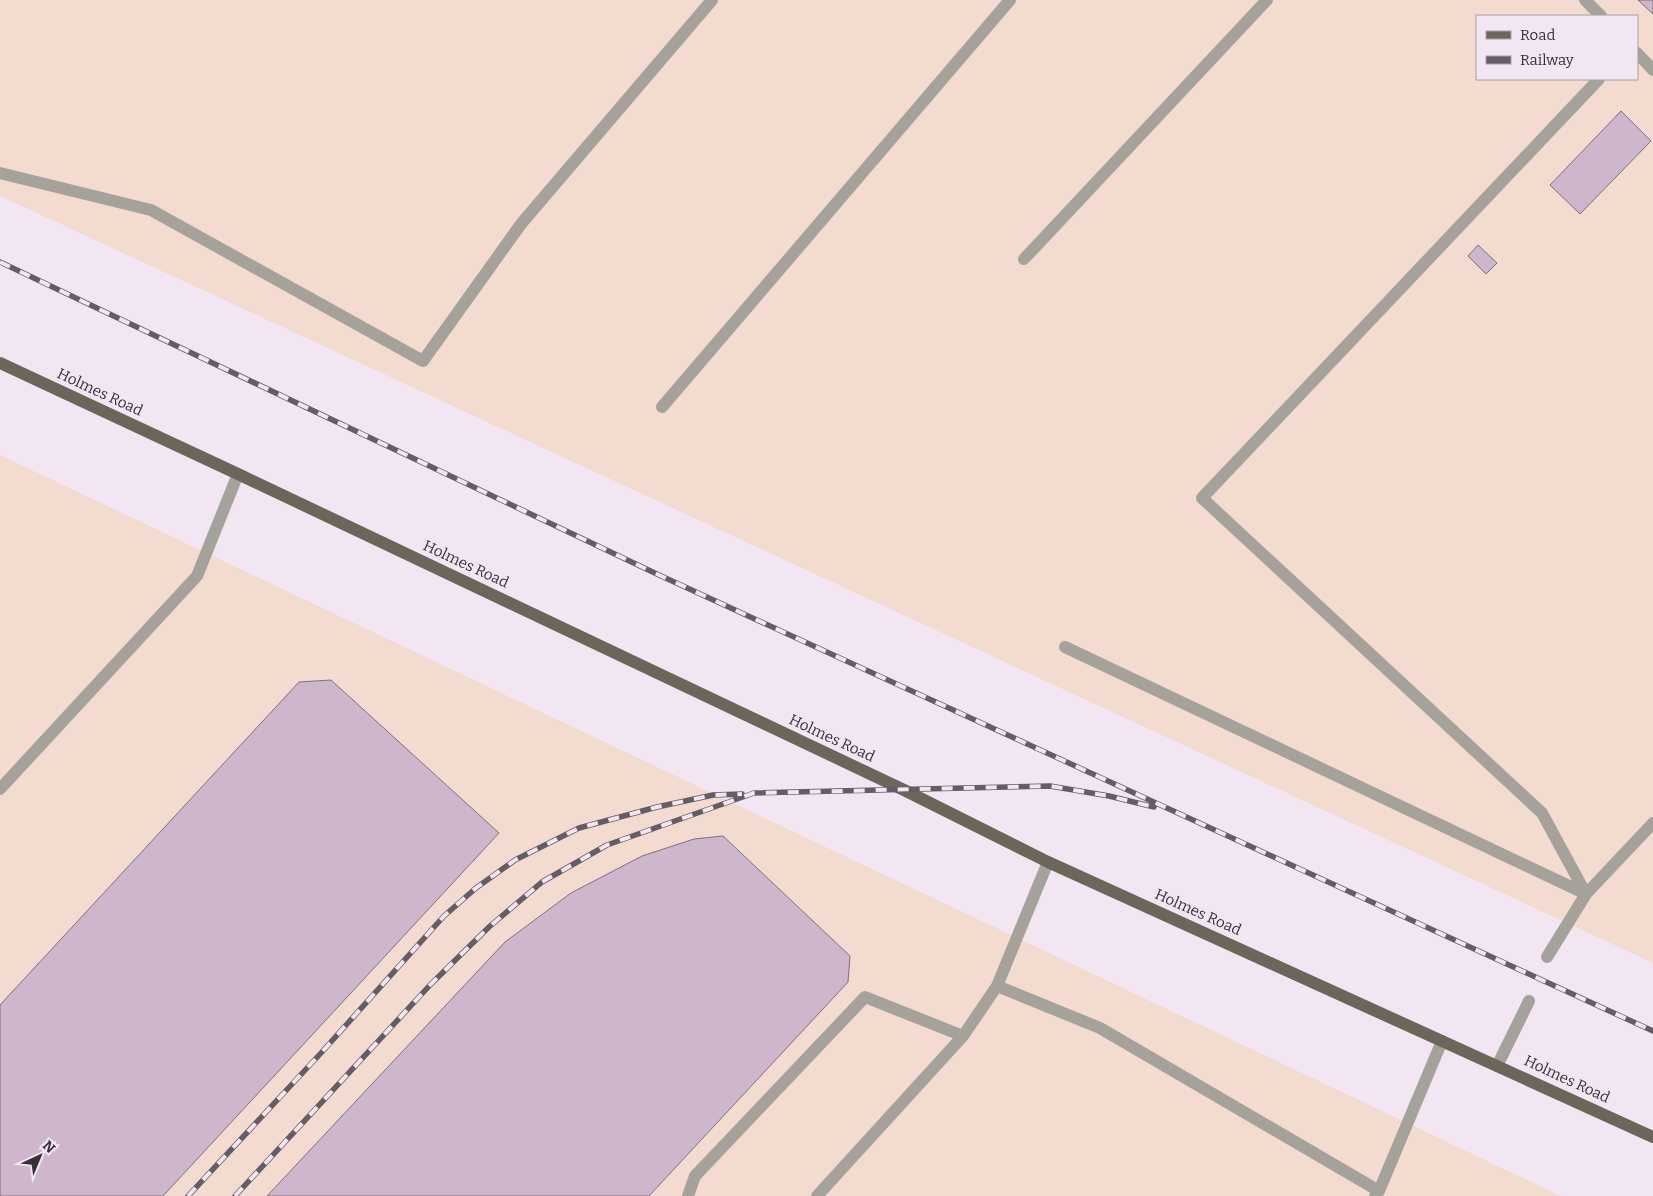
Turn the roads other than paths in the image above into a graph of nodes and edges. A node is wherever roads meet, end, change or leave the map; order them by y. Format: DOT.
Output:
graph roads {
  1 [pos="712,0"];
  2 [pos="1010,0"];
  3 [pos="1267,0"];
  4 [pos="1585,0"];
  5 [pos="1599,15"];
  6 [pos="1638,54"];
  7 [pos="1653,70"];
  8 [pos="1598,80"];
  9 [pos="0,173"];
  10 [pos="1024,259"];
  11 [pos="0,363"];
  12 [pos="662,407"];
  13 [pos="238,474"];
  14 [pos="1065,647"];
  15 [pos="0,789"];
  16 [pos="1653,822"];
  17 [pos="1048,862"];
  18 [pos="1586,894"];
  19 [pos="1547,956"];
  20 [pos="996,986"];
  21 [pos="1529,1001"];
  22 [pos="963,1036"];
  23 [pos="1442,1041"];
  24 [pos="1498,1066"];
  25 [pos="1653,1137"];
  26 [pos="1377,1194"];
  27 [pos="688,1196"];
  28 [pos="817,1196"];
  1 -- 9 [label="lane"];
  2 -- 12 [label="lane"];
  3 -- 10 [label="lane"];
  4 -- 5 [label="lane"];
  6 -- 7 [label="lane"];
  8 -- 18 [label="lane"];
  11 -- 13 [label="main road, Holmes Road"];
  13 -- 15 [label="lane"];
  13 -- 17 [label="main road, Holmes Road"];
  14 -- 18 [label="lane"];
  16 -- 18 [label="lane"];
  17 -- 20 [label="lane"];
  17 -- 23 [label="main road, Holmes Road"];
  18 -- 19 [label="lane"];
  20 -- 22 [label="lane"];
  20 -- 26 [label="lane"];
  21 -- 24 [label="lane"];
  22 -- 27 [label="lane"];
  22 -- 28 [label="lane"];
  23 -- 24 [label="main road, Holmes Road"];
  23 -- 26 [label="lane"];
  24 -- 25 [label="main road, Holmes Road"];
}
